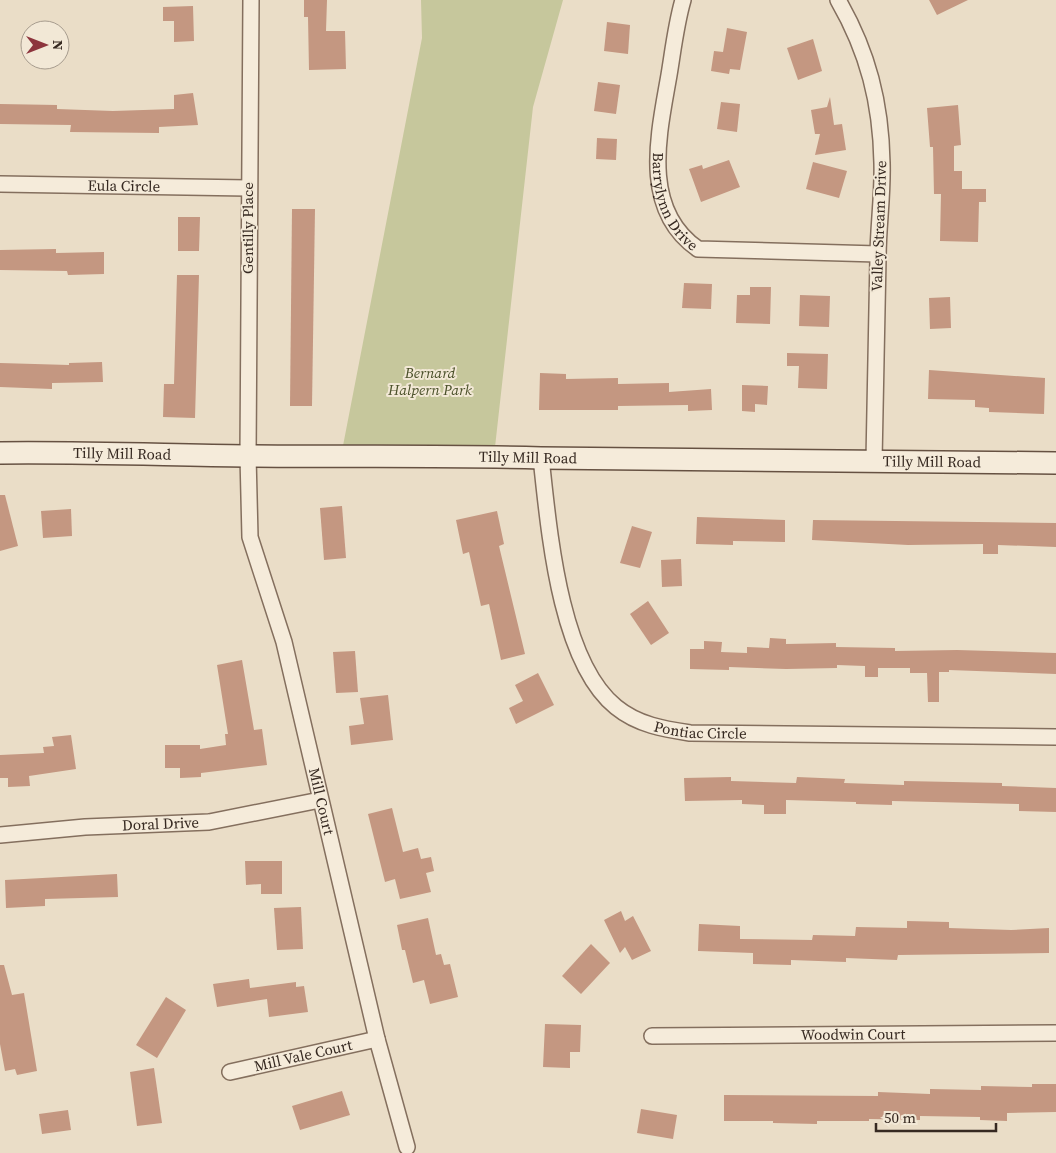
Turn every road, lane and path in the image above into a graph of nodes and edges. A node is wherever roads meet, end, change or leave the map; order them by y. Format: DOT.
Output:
graph roads {
  1 [pos="250,0"];
  2 [pos="682,0"];
  3 [pos="838,0"];
  4 [pos="0,184"];
  5 [pos="248,188"];
  6 [pos="878,254"];
  7 [pos="0,453"];
  8 [pos="248,456"];
  9 [pos="541,458"];
  10 [pos="874,460"];
  11 [pos="1056,463"];
  12 [pos="1056,737"];
  13 [pos="320,800"];
  14 [pos="0,835"];
  15 [pos="1056,1033"];
  16 [pos="652,1036"];
  17 [pos="377,1039"];
  18 [pos="230,1072"];
  19 [pos="407,1147"];
  1 -- 5 [label="street, Gentilly Place"];
  2 -- 6 [label="street, Barrylynn Drive"];
  3 -- 6 [label="street, Valley Stream Drive"];
  4 -- 5 [label="street, Eula Circle"];
  5 -- 8 [label="street, Gentilly Place"];
  6 -- 10 [label="street, Valley Stream Drive"];
  7 -- 8 [label="street, Tilly Mill Road"];
  8 -- 9 [label="street, Tilly Mill Road"];
  8 -- 13 [label="street, Mill Court"];
  9 -- 10 [label="street, Tilly Mill Road"];
  9 -- 12 [label="street, Pontiac Circle"];
  10 -- 11 [label="street, Tilly Mill Road"];
  13 -- 14 [label="street, Doral Drive"];
  13 -- 17 [label="street, Mill Court"];
  15 -- 16 [label="street, Woodwin Court"];
  17 -- 18 [label="street, Mill Vale Court"];
  17 -- 19 [label="street, Mill Court"];
}
